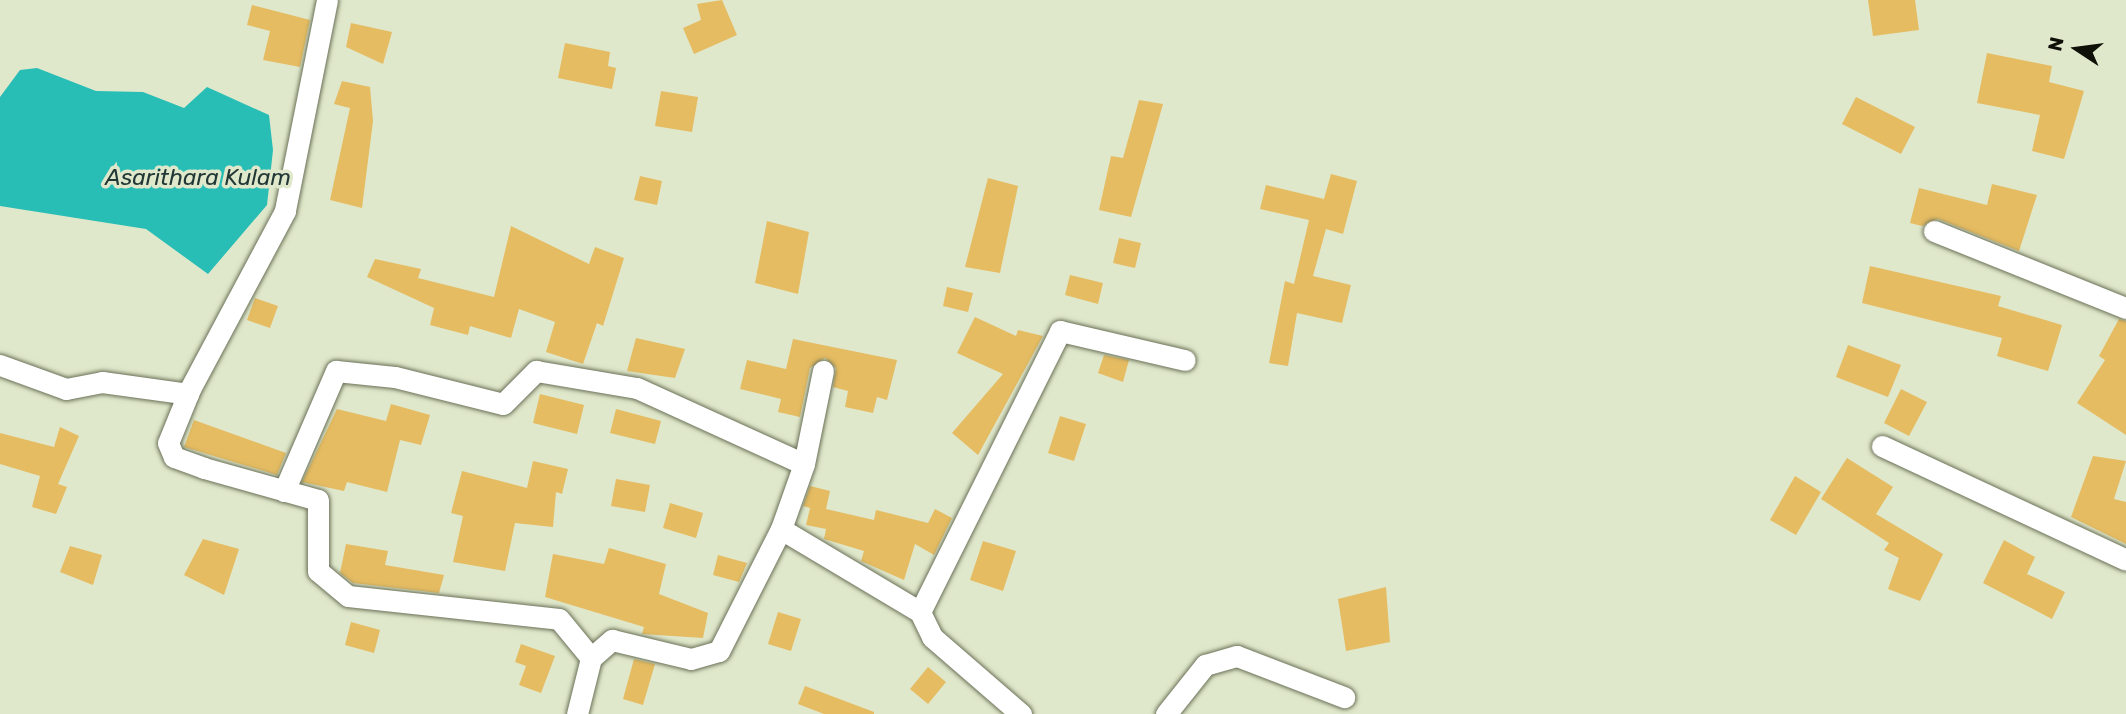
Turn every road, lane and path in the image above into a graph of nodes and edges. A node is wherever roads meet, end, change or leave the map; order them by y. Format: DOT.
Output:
graph roads {
  1 [pos="327,0"];
  2 [pos="1934,231"];
  3 [pos="2126,308"];
  4 [pos="1185,360"];
  5 [pos="0,365"];
  6 [pos="824,371"];
  7 [pos="188,394"];
  8 [pos="1882,446"];
  9 [pos="804,464"];
  10 [pos="284,491"];
  11 [pos="781,530"];
  12 [pos="2126,560"];
  13 [pos="920,612"];
  14 [pos="591,658"];
  15 [pos="1344,697"];
  16 [pos="577,714"];
  17 [pos="1021,714"];
  18 [pos="1166,714"];
  1 -- 7 [label="street"];
  2 -- 3 [label="street"];
  4 -- 13 [label="street"];
  5 -- 7 [label="street"];
  6 -- 9 [label="street"];
  7 -- 10 [label="street"];
  8 -- 12 [label="street"];
  9 -- 10 [label="street"];
  9 -- 11 [label="street"];
  10 -- 14 [label="street"];
  11 -- 13 [label="street"];
  11 -- 14 [label="street"];
  13 -- 17 [label="street"];
  14 -- 16 [label="street"];
  15 -- 18 [label="street"];
}
